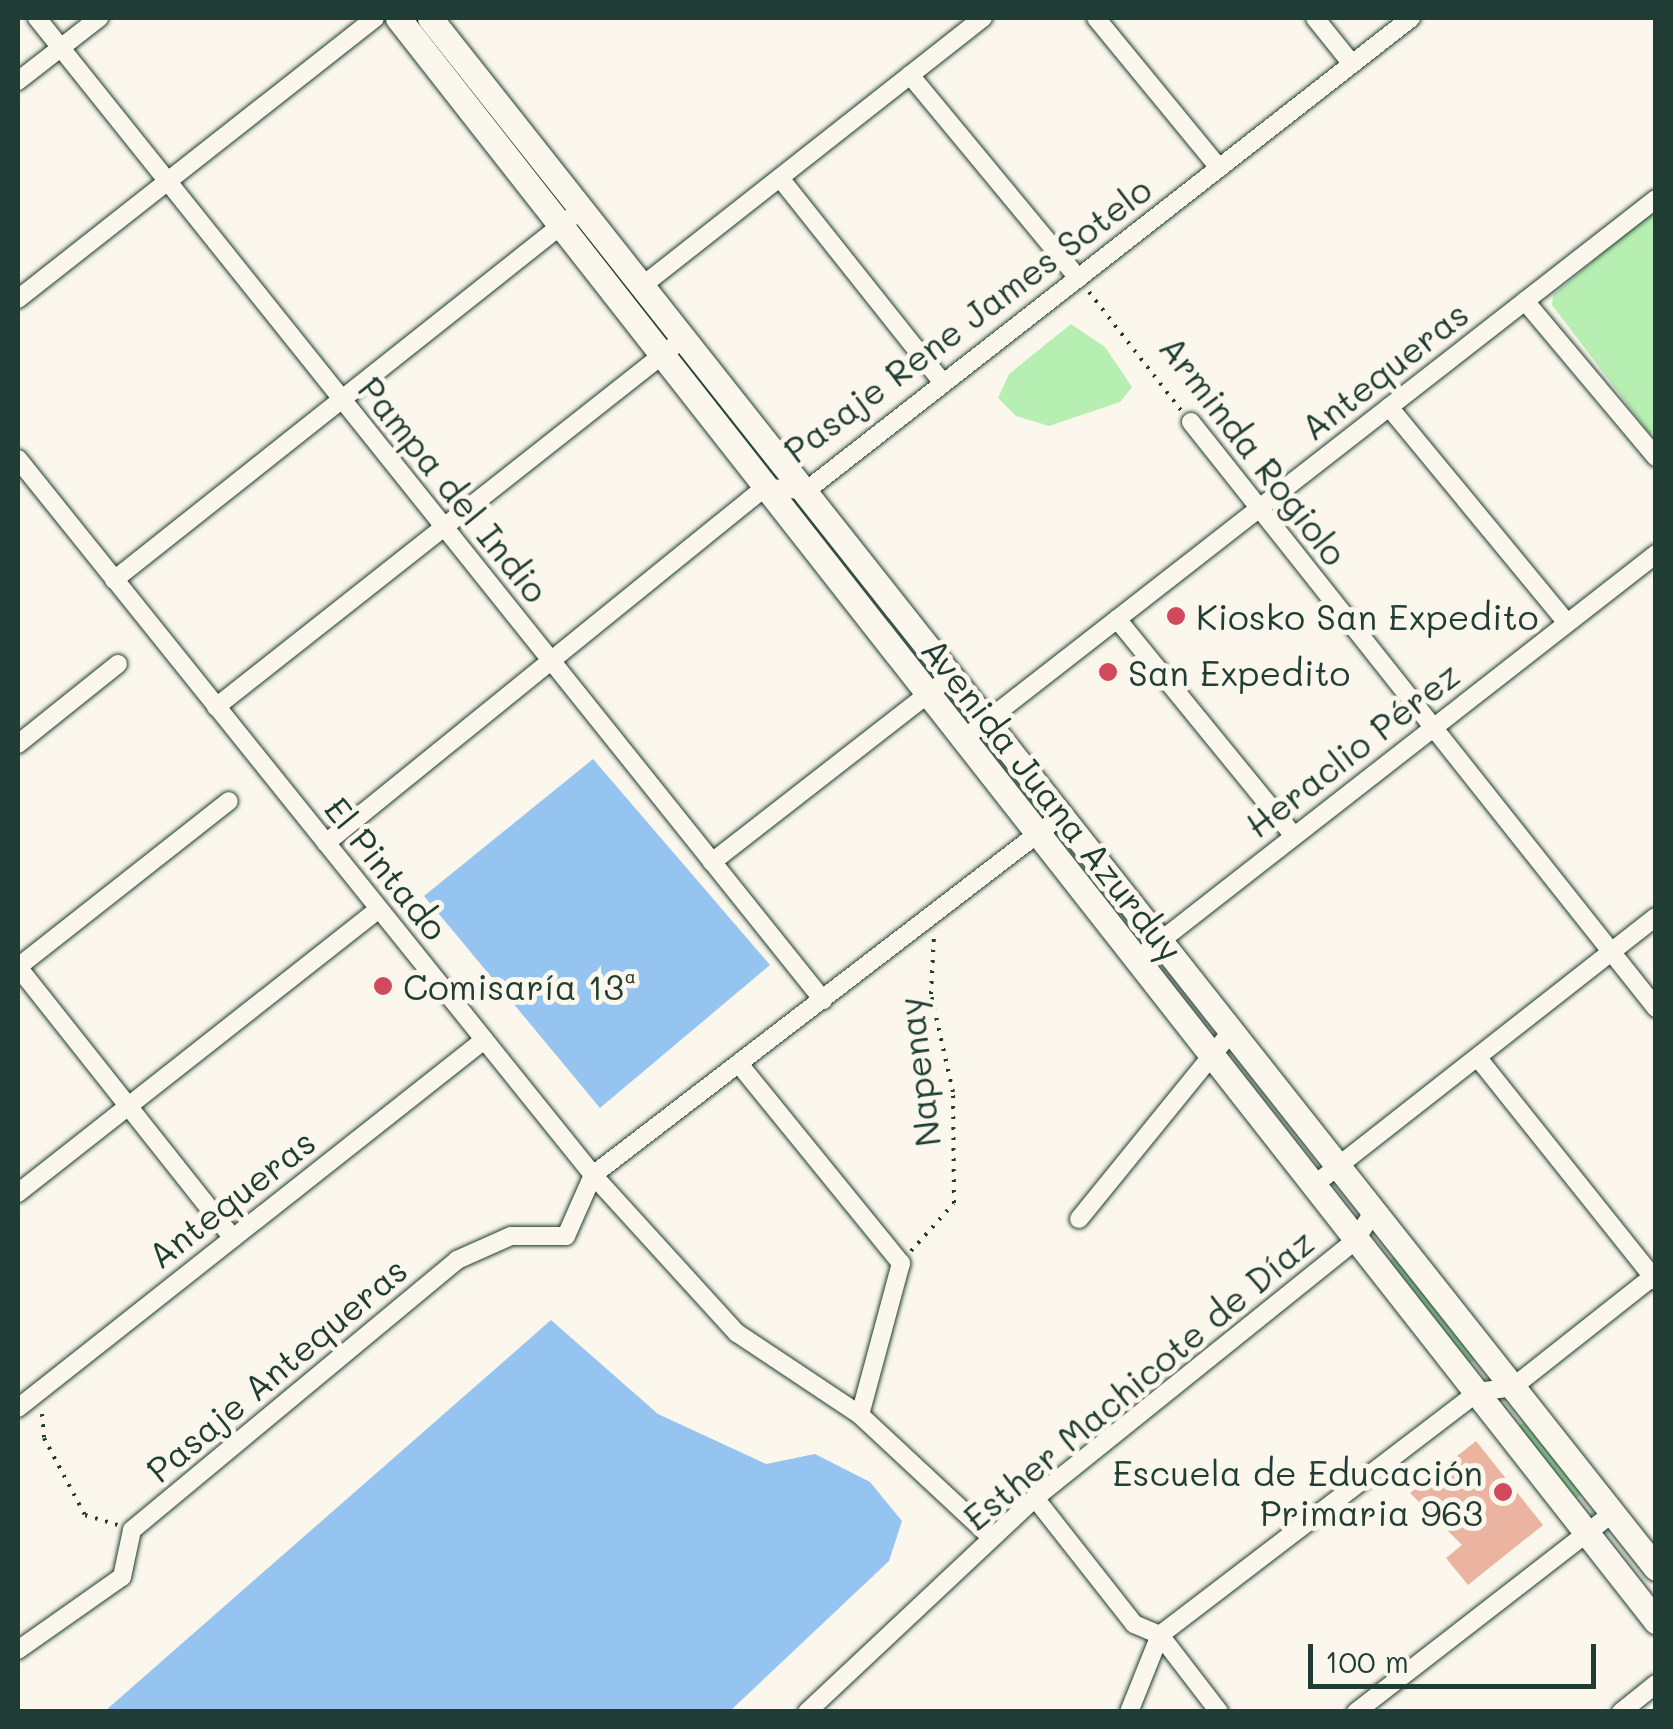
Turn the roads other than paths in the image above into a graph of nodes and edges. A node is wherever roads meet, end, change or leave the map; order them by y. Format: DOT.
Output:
graph roads {
  1 [pos="36,18"];
  2 [pos="99,18"];
  3 [pos="375,18"];
  4 [pos="398,18"];
  5 [pos="430,18"];
  6 [pos="983,18"];
  7 [pos="1096,18"];
  8 [pos="1316,18"];
  9 [pos="1411,18"];
  10 [pos="61,48"];
  11 [pos="1352,64"];
  12 [pos="910,75"];
  13 [pos="18,81"];
  14 [pos="1218,168"];
  15 [pos="780,178"];
  16 [pos="170,179"];
  17 [pos="1656,199"];
  18 [pos="583,208"];
  19 [pos="559,227"];
  20 [pos="1078,278"];
  21 [pos="642,286"];
  22 [pos="18,299"];
  23 [pos="1525,301"];
  24 [pos="685,337"];
  25 [pos="661,357"];
  26 [pos="943,384"];
  27 [pos="340,401"];
  28 [pos="1389,407"];
  29 [pos="1190,422"];
  30 [pos="1656,458"];
  31 [pos="18,460"];
  32 [pos="764,488"];
  33 [pos="807,490"];
  34 [pos="1259,509"];
  35 [pos="442,529"];
  36 [pos="1656,554"];
  37 [pos="114,580"];
  38 [pos="1117,619"];
  39 [pos="1567,623"];
  40 [pos="550,657"];
  41 [pos="118,664"];
  42 [pos="950,677"];
  43 [pos="927,695"];
  44 [pos="216,707"];
  45 [pos="986,721"];
  46 [pos="1430,730"];
  47 [pos="962,740"];
  48 [pos="18,744"];
  49 [pos="228,800"];
  50 [pos="1062,815"];
  51 [pos="1294,836"];
  52 [pos="1037,837"];
  53 [pos="326,843"];
  54 [pos="712,862"];
  55 [pos="378,909"];
  56 [pos="1656,918"];
  57 [pos="1162,939"];
  58 [pos="1611,952"];
  59 [pos="1136,960"];
  60 [pos="18,967"];
  61 [pos="823,1000"];
  62 [pos="1656,1008"];
  63 [pos="1230,1034"];
  64 [pos="484,1040"];
  65 [pos="1207,1051"];
  66 [pos="1478,1058"];
  67 [pos="739,1064"];
  68 [pos="128,1106"];
  69 [pos="1335,1166"];
  70 [pos="593,1175"];
  71 [pos="1314,1185"];
  72 [pos="18,1192"];
  73 [pos="1372,1214"];
  74 [pos="1078,1220"];
  75 [pos="233,1238"];
  76 [pos="1356,1241"];
  77 [pos="1654,1278"];
  78 [pos="1513,1387"];
  79 [pos="1478,1392"];
  80 [pos="18,1408"];
  81 [pos="860,1415"];
  82 [pos="1035,1498"];
  83 [pos="1611,1514"];
  84 [pos="1584,1533"];
  85 [pos="992,1538"];
  86 [pos="1656,1568"];
  87 [pos="1656,1621"];
  88 [pos="1160,1635"];
  89 [pos="18,1650"];
  90 [pos="1656,1684"];
  91 [pos="806,1712"];
  92 [pos="1129,1712"];
  93 [pos="1219,1712"];
  94 [pos="1356,1712"];
  95 [pos="1621,1712"];
  1 -- 10 [label="street, Pampa del Indio"];
  2 -- 10 [label="street"];
  3 -- 16 [label="street"];
  4 -- 19 [label="main road, Avenida Juana Azurduy"];
  5 -- 18 [label="main road, Avenida Juana Azurduy"];
  6 -- 12 [label="street"];
  7 -- 14 [label="street"];
  8 -- 11 [label="street"];
  9 -- 11 [label="street, Pasaje Rene James Sotelo"];
  10 -- 13 [label="street"];
  10 -- 16 [label="street, Pampa del Indio"];
  11 -- 14 [label="street, Pasaje Rene James Sotelo"];
  12 -- 15 [label="street"];
  12 -- 20 [label="street"];
  14 -- 20 [label="street, Pasaje Rene James Sotelo"];
  15 -- 21 [label="street"];
  15 -- 26 [label="street"];
  16 -- 22 [label="street"];
  16 -- 27 [label="street, Pampa del Indio"];
  17 -- 23 [label="street, Antequeras"];
  18 -- 19 [label="street"];
  18 -- 21 [label="main road, Avenida Juana Azurduy"];
  19 -- 25 [label="main road, Avenida Juana Azurduy"];
  19 -- 27 [label="street"];
  20 -- 26 [label="street, Pasaje Rene James Sotelo"];
  21 -- 24 [label="main road, Avenida Juana Azurduy"];
  23 -- 28 [label="street, Antequeras"];
  23 -- 30 [label="street"];
  24 -- 25 [label="street"];
  24 -- 33 [label="main road, Avenida Juana Azurduy"];
  25 -- 32 [label="main road, Avenida Juana Azurduy"];
  25 -- 35 [label="street"];
  26 -- 33 [label="street, Pasaje Rene James Sotelo"];
  27 -- 35 [label="street, Pampa del Indio"];
  27 -- 37 [label="street"];
  28 -- 34 [label="street, Antequeras"];
  28 -- 39 [label="street"];
  29 -- 34 [label="street, Arminda Rogiolo"];
  31 -- 37 [label="street, El Pintado"];
  32 -- 33 [label="street, Pasaje Rene James Sotelo"];
  32 -- 40 [label="street, Pasaje Rene James Sotelo"];
  32 -- 43 [label="main road, Avenida Juana Azurduy"];
  33 -- 42 [label="main road, Avenida Juana Azurduy"];
  34 -- 38 [label="street, Antequeras"];
  34 -- 46 [label="street, Arminda Rogiolo"];
  35 -- 40 [label="street, Pampa del Indio"];
  35 -- 44 [label="street"];
  36 -- 39 [label="street, Heraclio Pérez"];
  37 -- 44 [label="street, El Pintado"];
  38 -- 45 [label="street, Antequeras"];
  38 -- 51 [label="street"];
  39 -- 46 [label="street, Heraclio Pérez"];
  40 -- 53 [label="street, Pasaje Rene James Sotelo"];
  40 -- 54 [label="street, Pampa del Indio"];
  41 -- 48 [label="street"];
  42 -- 43 [label="street"];
  42 -- 45 [label="main road, Avenida Juana Azurduy"];
  43 -- 47 [label="main road, Avenida Juana Azurduy"];
  43 -- 54 [label="street"];
  44 -- 53 [label="street, El Pintado"];
  45 -- 47 [label="street, Antequeras"];
  45 -- 50 [label="main road, Avenida Juana Azurduy"];
  46 -- 51 [label="street, Heraclio Pérez"];
  46 -- 58 [label="street, Arminda Rogiolo"];
  47 -- 52 [label="main road, Avenida Juana Azurduy"];
  49 -- 60 [label="street"];
  50 -- 52 [label="street"];
  50 -- 57 [label="main road, Avenida Juana Azurduy"];
  51 -- 57 [label="street, Heraclio Pérez"];
  52 -- 59 [label="main road, Avenida Juana Azurduy"];
  52 -- 61 [label="street"];
  53 -- 55 [label="street, El Pintado"];
  54 -- 61 [label="street, Pampa del Indio"];
  55 -- 64 [label="street, El Pintado"];
  55 -- 68 [label="street"];
  56 -- 58 [label="street, Esther Machicote de Díaz"];
  57 -- 59 [label="street, Heraclio Pérez"];
  57 -- 63 [label="main road, Avenida Juana Azurduy"];
  58 -- 62 [label="street, Arminda Rogiolo"];
  58 -- 66 [label="street, Esther Machicote de Díaz"];
  59 -- 65 [label="main road, Avenida Juana Azurduy"];
  60 -- 68 [label="street"];
  61 -- 67 [label="street"];
  63 -- 65 [label="street"];
  63 -- 69 [label="main road, Avenida Juana Azurduy"];
  64 -- 70 [label="street, El Pintado"];
  64 -- 75 [label="street, Antequeras"];
  65 -- 71 [label="main road, Avenida Juana Azurduy"];
  65 -- 74 [label="street"];
  66 -- 69 [label="street, Esther Machicote de Díaz"];
  66 -- 77 [label="street"];
  67 -- 70 [label="street"];
  67 -- 81 [label="street"];
  68 -- 72 [label="street"];
  68 -- 75 [label="street"];
  69 -- 71 [label="street, Esther Machicote de Díaz"];
  69 -- 73 [label="main road, Avenida Juana Azurduy"];
  70 -- 81 [label="street, El Pintado"];
  70 -- 89 [label="street, Pasaje Antequeras"];
  71 -- 76 [label="main road, Avenida Juana Azurduy"];
  73 -- 76 [label="street, Esther Machicote de Díaz"];
  73 -- 78 [label="main road, Avenida Juana Azurduy"];
  75 -- 80 [label="street, Antequeras"];
  76 -- 79 [label="main road, Avenida Juana Azurduy"];
  76 -- 82 [label="street, Esther Machicote de Díaz"];
  77 -- 78 [label="street"];
  78 -- 79 [label="street"];
  78 -- 83 [label="main road, Avenida Juana Azurduy"];
  79 -- 84 [label="main road, Avenida Juana Azurduy"];
  79 -- 88 [label="street"];
  81 -- 85 [label="street, El Pintado"];
  82 -- 85 [label="street, Esther Machicote de Díaz"];
  82 -- 88 [label="street"];
  83 -- 84 [label="street"];
  83 -- 86 [label="main road, Avenida Juana Azurduy"];
  84 -- 87 [label="main road, Avenida Juana Azurduy"];
  84 -- 94 [label="street"];
  85 -- 91 [label="street, Esther Machicote de Díaz"];
  88 -- 92 [label="street"];
  88 -- 93 [label="street"];
  90 -- 95 [label="street"];
}
